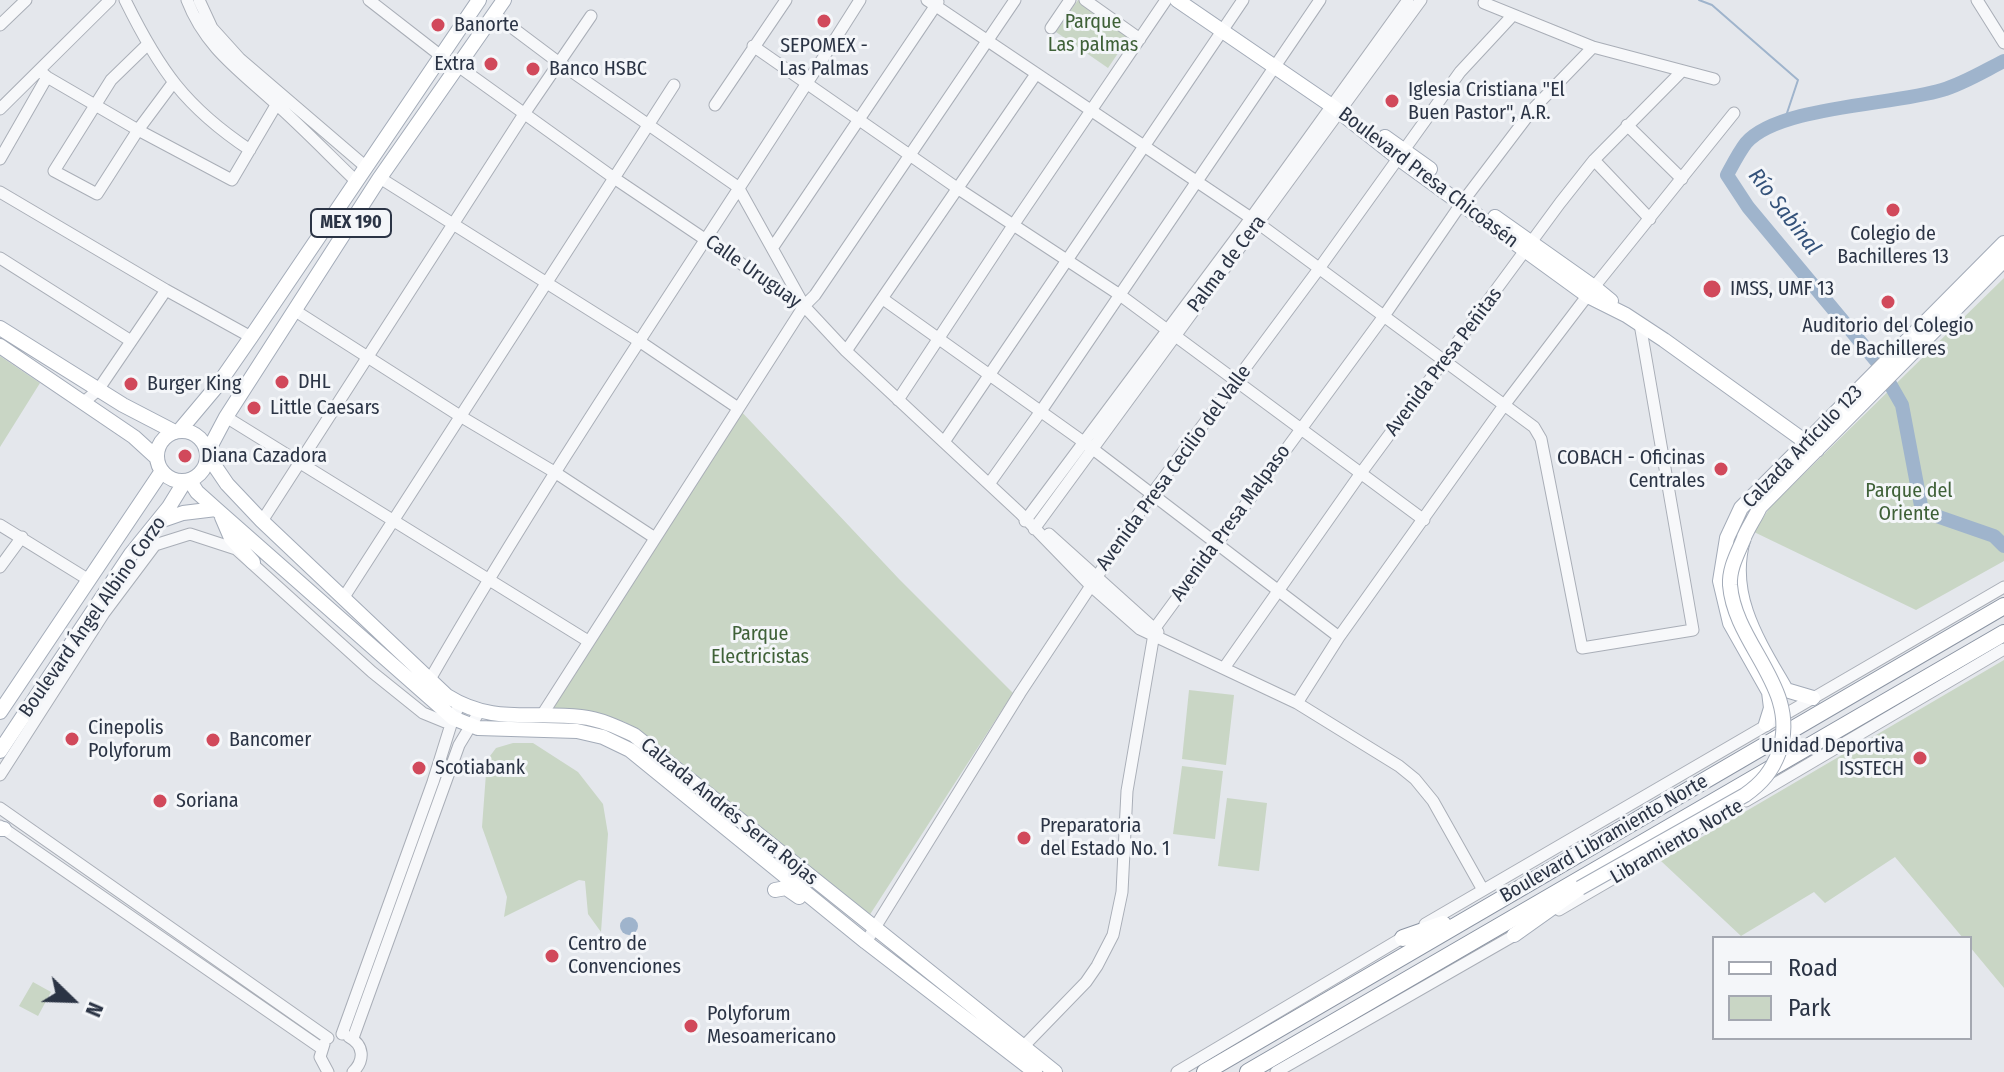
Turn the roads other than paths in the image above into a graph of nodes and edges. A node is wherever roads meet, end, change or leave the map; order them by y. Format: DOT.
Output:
graph roads {
  1 [pos="26,0"];
  2 [pos="110,0"];
  3 [pos="125,0"];
  4 [pos="187,0"];
  5 [pos="199,0"];
  6 [pos="369,0"];
  7 [pos="479,0"];
  8 [pos="504,0"];
  9 [pos="786,0"];
  10 [pos="860,0"];
  11 [pos="1015,0"];
  12 [pos="1070,0"];
  13 [pos="1085,0"];
  14 [pos="1166,0"];
  15 [pos="1177,0"];
  16 [pos="1243,0"];
  17 [pos="1320,0"];
  18 [pos="1408,0"];
  19 [pos="1421,0"];
  20 [pos="1977,0"];
  21 [pos="934,2"];
  22 [pos="1484,3"];
  23 [pos="494,14"];
  24 [pos="591,16"];
  25 [pos="1512,16"];
  26 [pos="2,20"];
  27 [pos="1051,28"];
  28 [pos="1222,30"];
  29 [pos="1140,39"];
  30 [pos="987,42"];
  31 [pos="2004,43"];
  32 [pos="147,45"];
  33 [pos="753,46"];
  34 [pos="1593,47"];
  35 [pos="441,56"];
  36 [pos="558,62"];
  37 [pos="458,66"];
  38 [pos="1275,67"];
  39 [pos="1682,71"];
  40 [pos="44,74"];
  41 [pos="1036,74"];
  42 [pos="1714,79"];
  43 [pos="173,83"];
  44 [pos="807,84"];
  45 [pos="674,85"];
  46 [pos="416,92"];
  47 [pos="279,100"];
  48 [pos="94,105"];
  49 [pos="715,105"];
  50 [pos="406,107"];
  51 [pos="0,109"];
  52 [pos="1338,109"];
  53 [pos="426,111"];
  54 [pos="1092,111"];
  55 [pos="1734,113"];
  56 [pos="524,114"];
  57 [pos="858,120"];
  58 [pos="649,125"];
  59 [pos="1627,125"];
  60 [pos="138,130"];
  61 [pos="1143,147"];
  62 [pos="250,150"];
  63 [pos="1401,154"];
  64 [pos="910,155"];
  65 [pos="0,159"];
  66 [pos="1594,160"];
  67 [pos="366,167"];
  68 [pos="380,178"];
  69 [pos="614,178"];
  70 [pos="1682,179"];
  71 [pos="356,181"];
  72 [pos="1195,181"];
  73 [pos="738,187"];
  74 [pos="957,188"];
  75 [pos="0,192"];
  76 [pos="1464,200"];
  77 [pos="1650,219"];
  78 [pos="1254,220"];
  79 [pos="1014,224"];
  80 [pos="452,225"];
  81 [pos="704,238"];
  82 [pos="2004,243"];
  83 [pos="773,247"];
  84 [pos="1529,247"];
  85 [pos="0,258"];
  86 [pos="2004,260"];
  87 [pos="1067,261"];
  88 [pos="1318,270"];
  89 [pos="545,285"];
  90 [pos="166,290"];
  91 [pos="1591,291"];
  92 [pos="1120,295"];
  93 [pos="883,299"];
  94 [pos="804,306"];
  95 [pos="294,310"];
  96 [pos="1384,316"];
  97 [pos="1640,324"];
  98 [pos="0,328"];
  99 [pos="1171,332"];
  100 [pos="251,337"];
  101 [pos="938,340"];
  102 [pos="131,341"];
  103 [pos="639,341"];
  104 [pos="0,346"];
  105 [pos="846,351"];
  106 [pos="368,356"];
  107 [pos="1898,359"];
  108 [pos="1444,360"];
  109 [pos="990,375"];
  110 [pos="1237,380"];
  111 [pos="98,390"];
  112 [pos="898,400"];
  113 [pos="84,402"];
  114 [pos="1505,404"];
  115 [pos="738,408"];
  116 [pos="1041,411"];
  117 [pos="460,416"];
  118 [pos="226,417"];
  119 [pos="1301,428"];
  120 [pos="178,431"];
  121 [pos="944,442"];
  122 [pos="1088,446"];
  123 [pos="1812,446"];
  124 [pos="208,454"];
  125 [pos="301,463"];
  126 [pos="159,464"];
  127 [pos="556,473"];
  128 [pos="1361,473"];
  129 [pos="187,481"];
  130 [pos="989,484"];
  131 [pos="1151,495"];
  132 [pos="218,511"];
  133 [pos="394,520"];
  134 [pos="1030,520"];
  135 [pos="1424,520"];
  136 [pos="262,521"];
  137 [pos="157,522"];
  138 [pos="0,525"];
  139 [pos="22,537"];
  140 [pos="655,538"];
  141 [pos="1744,538"];
  142 [pos="1216,542"];
  143 [pos="126,562"];
  144 [pos="253,562"];
  145 [pos="0,567"];
  146 [pos="89,580"];
  147 [pos="488,580"];
  148 [pos="1093,581"];
  149 [pos="2004,587"];
  150 [pos="1278,589"];
  151 [pos="344,597"];
  152 [pos="115,598"];
  153 [pos="2004,606"];
  154 [pos="378,630"];
  155 [pos="1156,633"];
  156 [pos="2004,633"];
  157 [pos="1339,637"];
  158 [pos="588,641"];
  159 [pos="367,643"];
  160 [pos="2004,649"];
  161 [pos="356,658"];
  162 [pos="1224,668"];
  163 [pos="429,681"];
  164 [pos="1813,698"];
  165 [pos="46,703"];
  166 [pos="1297,703"];
  167 [pos="457,711"];
  168 [pos="0,712"];
  169 [pos="542,715"];
  170 [pos="476,719"];
  171 [pos="1766,724"];
  172 [pos="17,727"];
  173 [pos="0,751"];
  174 [pos="0,775"];
  175 [pos="0,808"];
  176 [pos="1,828"];
  177 [pos="775,890"];
  178 [pos="1483,890"];
  179 [pos="816,901"];
  180 [pos="1478,911"];
  181 [pos="1514,935"];
  182 [pos="871,936"];
  183 [pos="1403,938"];
  184 [pos="347,1036"];
  185 [pos="325,1043"];
  186 [pos="1019,1052"];
  187 [pos="324,1070"];
  188 [pos="358,1070"];
  189 [pos="1035,1072"];
  190 [pos="1055,1072"];
  191 [pos="1177,1072"];
  192 [pos="1205,1072"];
  193 [pos="1248,1072"];
  194 [pos="1276,1072"];
  1 -- 26 [label="street"];
  2 -- 40 [label="street"];
  3 -- 32 [label="street"];
  4 -- 47 [label="street"];
  5 -- 47 [label="street"];
  6 -- 35 [label="street"];
  7 -- 35 [label="main road, MEX 190"];
  8 -- 23 [label="main road, MEX 190"];
  9 -- 33 [label="street"];
  10 -- 44 [label="street"];
  11 -- 30 [label="street"];
  12 -- 27 [label="street"];
  13 -- 29 [label="street"];
  14 -- 29 [label="street"];
  15 -- 28 [label="main road, Boulevard Presa Chicoasén"];
  16 -- 28 [label="street"];
  17 -- 38 [label="street"];
  18 -- 52 [label="street, Palma de Cera"];
  19 -- 52 [label="street, Palma de Cera"];
  20 -- 31 [label="street"];
  21 -- 30 [label="street"];
  21 -- 57 [label="street"];
  22 -- 25 [label="street"];
  23 -- 36 [label="street"];
  23 -- 37 [label="main road, MEX 190"];
  24 -- 36 [label="street"];
  25 -- 34 [label="street"];
  25 -- 63 [label="street, Avenida Presa Cecilio del Valle"];
  28 -- 38 [label="main road, Boulevard Presa Chicoasén"];
  28 -- 61 [label="street"];
  29 -- 54 [label="street"];
  30 -- 41 [label="street"];
  30 -- 64 [label="street"];
  32 -- 43 [label="street"];
  32 -- 48 [label="street"];
  33 -- 44 [label="street"];
  33 -- 49 [label="street"];
  34 -- 39 [label="street"];
  34 -- 76 [label="street, Avenida Presa Malpaso"];
  35 -- 46 [label="main road, MEX 190"];
  36 -- 56 [label="street"];
  36 -- 58 [label="street"];
  37 -- 53 [label="main road, MEX 190"];
  37 -- 56 [label="street, Calle Uruguay"];
  38 -- 52 [label="main road, Boulevard Presa Chicoasén"];
  38 -- 72 [label="street"];
  39 -- 42 [label="street"];
  39 -- 59 [label="street, Avenida Presa Peñitas"];
  40 -- 48 [label="street"];
  40 -- 51 [label="street"];
  40 -- 65 [label="street"];
  41 -- 54 [label="street"];
  41 -- 74 [label="street"];
  43 -- 60 [label="street"];
  43 -- 62 [label="street"];
  44 -- 57 [label="street"];
  44 -- 73 [label="street"];
  45 -- 58 [label="street"];
  46 -- 50 [label="main road, MEX 190"];
  46 -- 53 [label="main road"];
  47 -- 62 [label="street"];
  47 -- 67 [label="street"];
  47 -- 71 [label="street"];
  48 -- 60 [label="street"];
  48 -- 60 [label="street"];
  50 -- 53 [label="main road"];
  50 -- 67 [label="main road, MEX 190"];
  52 -- 63 [label="main road, Boulevard Presa Chicoasén"];
  52 -- 78 [label="street, Palma de Cera"];
  53 -- 68 [label="main road, MEX 190"];
  54 -- 61 [label="street"];
  54 -- 79 [label="street"];
  55 -- 70 [label="street"];
  56 -- 69 [label="street, Calle Uruguay"];
  56 -- 80 [label="street"];
  57 -- 64 [label="street"];
  57 -- 83 [label="street"];
  58 -- 69 [label="street"];
  58 -- 73 [label="street"];
  59 -- 66 [label="street, Avenida Presa Peñitas"];
  59 -- 70 [label="street"];
  60 -- 62 [label="street"];
  61 -- 72 [label="street"];
  61 -- 87 [label="street"];
  63 -- 76 [label="main road, Boulevard Presa Chicoasén"];
  63 -- 88 [label="street, Avenida Presa Cecilio del Valle"];
  64 -- 74 [label="street"];
  64 -- 94 [label="street"];
  66 -- 77 [label="street"];
  66 -- 84 [label="street, Avenida Presa Peñitas"];
  67 -- 71 [label="main road, MEX 190"];
  68 -- 80 [label="street"];
  68 -- 95 [label="main road, MEX 190"];
  69 -- 81 [label="street, Calle Uruguay"];
  69 -- 89 [label="street"];
  70 -- 77 [label="street"];
  71 -- 100 [label="main road, MEX 190"];
  72 -- 78 [label="street"];
  72 -- 92 [label="street"];
  73 -- 81 [label="street"];
  73 -- 83 [label="street"];
  74 -- 79 [label="street"];
  74 -- 93 [label="street"];
  75 -- 90 [label="street"];
  76 -- 84 [label="main road, Boulevard Presa Chicoasén"];
  76 -- 96 [label="street, Avenida Presa Malpaso"];
  77 -- 91 [label="street"];
  78 -- 88 [label="street"];
  78 -- 99 [label="street, Palma de Cera"];
  79 -- 87 [label="street"];
  79 -- 101 [label="street"];
  80 -- 89 [label="street"];
  80 -- 106 [label="street"];
  81 -- 94 [label="street, Calle Uruguay"];
  81 -- 103 [label="street"];
  82 -- 107 [label="main road, Calzada Artículo 123"];
  83 -- 94 [label="street"];
  84 -- 91 [label="main road, Boulevard Presa Chicoasén"];
  84 -- 108 [label="street, Avenida Presa Peñitas"];
  85 -- 102 [label="street"];
  86 -- 107 [label="main road, Calzada Artículo 123"];
  87 -- 92 [label="street"];
  87 -- 109 [label="street"];
  88 -- 96 [label="street"];
  88 -- 110 [label="street, Avenida Presa Cecilio del Valle"];
  89 -- 103 [label="street"];
  89 -- 117 [label="street"];
  90 -- 100 [label="street"];
  90 -- 102 [label="street"];
  91 -- 97 [label="main road, Boulevard Presa Chicoasén"];
  91 -- 114 [label="street"];
  92 -- 99 [label="street"];
  92 -- 116 [label="street"];
  93 -- 101 [label="street"];
  93 -- 105 [label="street"];
  94 -- 105 [label="street, Calle Uruguay"];
  94 -- 115 [label="street"];
  95 -- 106 [label="street"];
  95 -- 118 [label="main road, MEX 190"];
  96 -- 108 [label="street"];
  96 -- 119 [label="street, Avenida Presa Malpaso"];
  97 -- 114 [label="street"];
  97 -- 123 [label="main road, Boulevard Presa Chicoasén"];
  98 -- 111 [label="main road"];
  99 -- 110 [label="street"];
  99 -- 122 [label="street, Palma de Cera"];
  100 -- 120 [label="main road, MEX 190"];
  101 -- 109 [label="street"];
  101 -- 112 [label="street"];
  102 -- 111 [label="street"];
  103 -- 115 [label="street"];
  103 -- 127 [label="street"];
  104 -- 113 [label="main road"];
  105 -- 112 [label="street, Calle Uruguay"];
  106 -- 117 [label="street"];
  106 -- 125 [label="street"];
  107 -- 123 [label="main road, Calzada Artículo 123"];
  108 -- 114 [label="street"];
  108 -- 128 [label="street, Avenida Presa Peñitas"];
  109 -- 116 [label="street"];
  109 -- 121 [label="street"];
  110 -- 119 [label="street"];
  110 -- 131 [label="street, Avenida Presa Cecilio del Valle"];
  111 -- 113 [label="street"];
  111 -- 120 [label="main road"];
  112 -- 121 [label="street, Calle Uruguay"];
  113 -- 126 [label="main road"];
  114 -- 135 [label="street"];
  115 -- 140 [label="street"];
  116 -- 122 [label="street"];
  116 -- 130 [label="street"];
  117 -- 127 [label="street"];
  117 -- 133 [label="street"];
  118 -- 124 [label="main road, MEX 190"];
  118 -- 125 [label="street"];
  119 -- 128 [label="street"];
  119 -- 142 [label="street, Avenida Presa Malpaso"];
  120 -- 124 [label="main road"];
  120 -- 126 [label="main road, MEX 190"];
  121 -- 130 [label="street, Calle Uruguay"];
  122 -- 131 [label="street"];
  122 -- 134 [label="street, Palma de Cera"];
  123 -- 141 [label="main road, Calzada Artículo 123"];
  123 -- 171 [label="main road, Calzada Artículo 123"];
  124 -- 129 [label="main road, MEX 190"];
  124 -- 136 [label="main road, Calzada Andrés Serra Rojas"];
  125 -- 133 [label="street"];
  125 -- 136 [label="street"];
  126 -- 129 [label="main road"];
  126 -- 146 [label="main road, Boulevard Ángel Albino Corzo / MEX 190"];
  127 -- 140 [label="street"];
  127 -- 147 [label="street"];
  128 -- 135 [label="street"];
  128 -- 150 [label="street, Avenida Presa Peñitas"];
  129 -- 132 [label="main road, Calzada Andrés Serra Rojas"];
  129 -- 137 [label="main road, Boulevard Ángel Albino Corzo / MEX 190"];
  130 -- 134 [label="street, Calle Uruguay"];
  131 -- 142 [label="street"];
  131 -- 148 [label="street, Avenida Presa Cecilio del Valle"];
  132 -- 137 [label="main road"];
  132 -- 144 [label="main road"];
  132 -- 159 [label="main road, Calzada Andrés Serra Rojas"];
  133 -- 147 [label="street"];
  133 -- 151 [label="street"];
  134 -- 148 [label="street, Calle Uruguay"];
  135 -- 157 [label="street"];
  136 -- 151 [label="main road, Calzada Andrés Serra Rojas"];
  137 -- 143 [label="main road, Boulevard Ángel Albino Corzo / MEX 190"];
  138 -- 139 [label="street"];
  139 -- 145 [label="street"];
  139 -- 146 [label="street"];
  140 -- 158 [label="street"];
  141 -- 164 [label="main road, Calzada Artículo 123"];
  141 -- 181 [label="main road, bridge"];
  142 -- 150 [label="street"];
  142 -- 155 [label="street, Avenida Presa Malpaso"];
  143 -- 152 [label="main road"];
  143 -- 172 [label="main road, Boulevard Ángel Albino Corzo / MEX 190"];
  144 -- 152 [label="street"];
  144 -- 161 [label="street"];
  146 -- 168 [label="main road, Boulevard Ángel Albino Corzo / MEX 190"];
  147 -- 158 [label="street"];
  147 -- 163 [label="street"];
  148 -- 155 [label="street, Calle Uruguay"];
  148 -- 182 [label="street, Avenida Presa Cecilio del Valle"];
  149 -- 164 [label="street"];
  150 -- 157 [label="street"];
  150 -- 162 [label="street, Avenida Presa Peñitas"];
  151 -- 154 [label="main road, Calzada Andrés Serra Rojas"];
  152 -- 165 [label="street"];
  153 -- 180 [label="highway, Boulevard Libramiento Norte"];
  154 -- 159 [label="main road"];
  154 -- 163 [label="main road, Calzada Andrés Serra Rojas"];
  155 -- 162 [label="street, Calle Uruguay"];
  155 -- 186 [label="street, Avenida Presa Malpaso"];
  156 -- 193 [label="highway, Boulevard Libramiento Norte"];
  157 -- 166 [label="street"];
  158 -- 169 [label="street"];
  159 -- 161 [label="street"];
  159 -- 167 [label="main road, Calzada Andrés Serra Rojas"];
  160 -- 181 [label="street, Libramiento Norte"];
  161 -- 167 [label="street"];
  162 -- 166 [label="street, Calle Uruguay"];
  163 -- 167 [label="main road, Calzada Andrés Serra Rojas"];
  164 -- 171 [label="street"];
  165 -- 172 [label="main road"];
  165 -- 174 [label="street"];
  166 -- 178 [label="street, Calle Uruguay"];
  167 -- 170 [label="main road, Calzada Andrés Serra Rojas"];
  167 -- 184 [label="street"];
  169 -- 170 [label="main road, Calzada Andrés Serra Rojas"];
  169 -- 182 [label="main road, Calzada Andrés Serra Rojas"];
  170 -- 179 [label="main road, Calzada Andrés Serra Rojas"];
  170 -- 184 [label="street"];
  171 -- 178 [label="street"];
  172 -- 173 [label="main road, Boulevard Ángel Albino Corzo / MEX 190"];
  175 -- 185 [label="street"];
  176 -- 185 [label="street"];
  177 -- 179 [label="main road"];
  178 -- 183 [label="street"];
  179 -- 182 [label="main road, Calzada Andrés Serra Rojas"];
  180 -- 183 [label="highway"];
  180 -- 192 [label="highway, Boulevard Libramiento Norte"];
  181 -- 194 [label="street, Libramiento Norte"];
  182 -- 186 [label="main road, Calzada Andrés Serra Rojas"];
  183 -- 191 [label="street"];
  184 -- 185 [label="street"];
  184 -- 188 [label="street"];
  185 -- 187 [label="street"];
  186 -- 189 [label="main road, Calzada Andrés Serra Rojas"];
  186 -- 190 [label="main road, Calzada Andrés Serra Rojas"];
}
